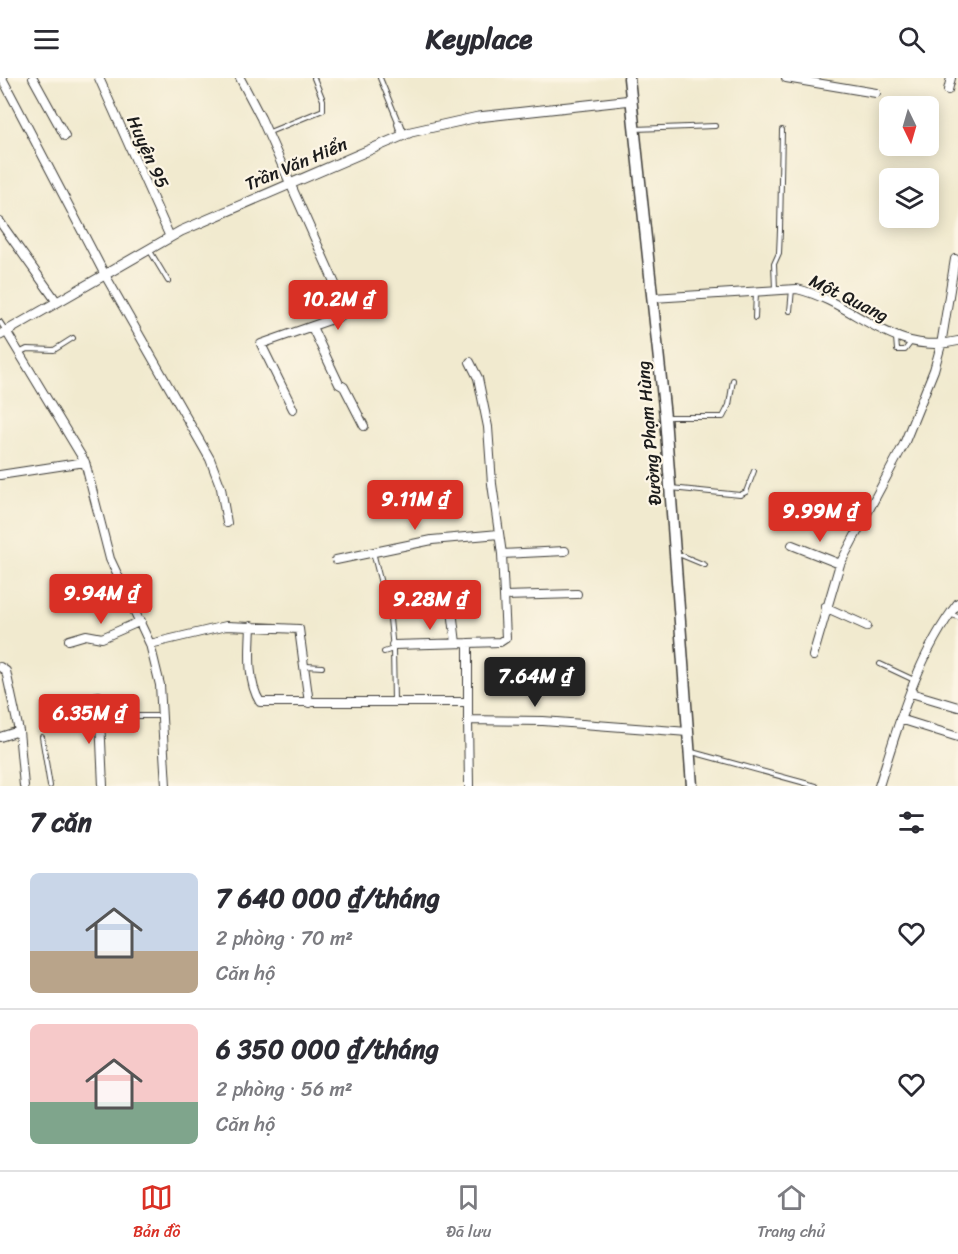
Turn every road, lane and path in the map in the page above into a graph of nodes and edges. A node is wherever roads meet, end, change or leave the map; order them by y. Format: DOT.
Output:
graph roads {
  1 [pos="33,78"];
  2 [pos="99,78"];
  3 [pos="240,78"];
  4 [pos="314,78"];
  5 [pos="380,78"];
  6 [pos="629,78"];
  7 [pos="786,78"];
  8 [pos="951,78"];
  9 [pos="810,80"];
  10 [pos="2,86"];
  11 [pos="948,90"];
  12 [pos="876,93"];
  13 [pos="632,100"];
  14 [pos="715,126"];
  15 [pos="401,129"];
  16 [pos="634,129"];
  17 [pos="782,130"];
  18 [pos="267,133"];
  19 [pos="65,136"];
  20 [pos="288,180"];
  21 [pos="0,222"];
  22 [pos="170,237"];
  23 [pos="149,250"];
  24 [pos="955,259"];
  25 [pos="101,267"];
  26 [pos="168,281"];
  27 [pos="775,289"];
  28 [pos="792,289"];
  29 [pos="756,291"];
  30 [pos="53,296"];
  31 [pos="653,298"];
  32 [pos="790,311"];
  33 [pos="754,318"];
  34 [pos="0,322"];
  35 [pos="312,327"];
  36 [pos="3,333"];
  37 [pos="73,338"];
  38 [pos="958,341"];
  39 [pos="941,345"];
  40 [pos="19,353"];
  41 [pos="470,362"];
  42 [pos="733,380"];
  43 [pos="293,409"];
  44 [pos="665,417"];
  45 [pos="364,426"];
  46 [pos="85,462"];
  47 [pos="754,471"];
  48 [pos="0,475"];
  49 [pos="670,488"];
  50 [pos="227,523"];
  51 [pos="499,534"];
  52 [pos="792,545"];
  53 [pos="373,551"];
  54 [pos="565,551"];
  55 [pos="675,553"];
  56 [pos="502,554"];
  57 [pos="336,560"];
  58 [pos="840,564"];
  59 [pos="705,565"];
  60 [pos="450,594"];
  61 [pos="577,594"];
  62 [pos="504,596"];
  63 [pos="958,603"];
  64 [pos="825,607"];
  65 [pos="949,614"];
  66 [pos="958,617"];
  67 [pos="141,621"];
  68 [pos="251,626"];
  69 [pos="867,626"];
  70 [pos="69,640"];
  71 [pos="456,643"];
  72 [pos="468,643"];
  73 [pos="150,644"];
  74 [pos="393,647"];
  75 [pos="384,652"];
  76 [pos="813,656"];
  77 [pos="880,664"];
  78 [pos="306,666"];
  79 [pos="0,667"];
  80 [pos="322,667"];
  81 [pos="915,680"];
  82 [pos="911,693"];
  83 [pos="394,702"];
  84 [pos="468,702"];
  85 [pos="309,703"];
  86 [pos="53,706"];
  87 [pos="958,707"];
  88 [pos="162,716"];
  89 [pos="138,717"];
  90 [pos="900,719"];
  91 [pos="468,720"];
  92 [pos="19,731"];
  93 [pos="688,732"];
  94 [pos="958,736"];
  95 [pos="0,737"];
  96 [pos="42,737"];
  97 [pos="689,752"];
  98 [pos="24,786"];
  99 [pos="50,786"];
  100 [pos="104,786"];
  101 [pos="166,786"];
  102 [pos="469,786"];
  103 [pos="692,786"];
  104 [pos="816,786"];
  105 [pos="879,786"];
  1 -- 19 [label="street"];
  2 -- 22 [label="street, Huyện 95"];
  3 -- 18 [label="street"];
  4 -- 18 [label="lane"];
  5 -- 15 [label="lane"];
  6 -- 13 [label="main road, Đường Phạm Hùng"];
  7 -- 9 [label="street"];
  8 -- 11 [label="street"];
  9 -- 12 [label="street"];
  10 -- 25 [label="street"];
  13 -- 15 [label="street, Trần Văn Hiển"];
  13 -- 16 [label="main road, Đường Phạm Hùng"];
  14 -- 16 [label="lane"];
  15 -- 20 [label="street, Trần Văn Hiển"];
  16 -- 31 [label="main road, Đường Phạm Hùng"];
  17 -- 27 [label="lane"];
  18 -- 20 [label="street"];
  20 -- 22 [label="street, Trần Văn Hiển"];
  20 -- 35 [label="street"];
  21 -- 30 [label="street"];
  22 -- 23 [label="street, Trần Văn Hiển"];
  23 -- 25 [label="street, Trần Văn Hiển"];
  23 -- 26 [label="lane"];
  24 -- 39 [label="street"];
  25 -- 30 [label="street, Trần Văn Hiển"];
  25 -- 50 [label="street"];
  27 -- 28 [label="street, Một Quang"];
  27 -- 29 [label="street, Một Quang"];
  28 -- 32 [label="lane"];
  28 -- 39 [label="street, Một Quang"];
  29 -- 31 [label="street, Một Quang"];
  29 -- 33 [label="lane"];
  30 -- 36 [label="street, Trần Văn Hiển"];
  31 -- 44 [label="main road, Đường Phạm Hùng"];
  34 -- 36 [label="lane"];
  35 -- 43 [label="street"];
  35 -- 45 [label="street"];
  36 -- 40 [label="street"];
  37 -- 40 [label="lane"];
  38 -- 39 [label="street, Một Quang"];
  39 -- 58 [label="street"];
  40 -- 46 [label="street"];
  41 -- 51 [label="street"];
  42 -- 44 [label="lane"];
  44 -- 49 [label="main road, Đường Phạm Hùng"];
  46 -- 48 [label="street"];
  46 -- 67 [label="street"];
  47 -- 49 [label="lane"];
  49 -- 55 [label="main road, Đường Phạm Hùng"];
  51 -- 53 [label="street"];
  51 -- 56 [label="street"];
  52 -- 58 [label="street"];
  53 -- 57 [label="street"];
  53 -- 74 [label="lane"];
  54 -- 56 [label="street"];
  55 -- 59 [label="lane"];
  55 -- 93 [label="main road, Đường Phạm Hùng"];
  56 -- 62 [label="street"];
  58 -- 64 [label="street"];
  60 -- 71 [label="street"];
  61 -- 62 [label="street"];
  62 -- 72 [label="street"];
  63 -- 65 [label="street"];
  64 -- 69 [label="street"];
  64 -- 76 [label="street"];
  65 -- 66 [label="lane"];
  65 -- 81 [label="street"];
  67 -- 70 [label="street"];
  67 -- 73 [label="street"];
  68 -- 73 [label="street"];
  68 -- 78 [label="street"];
  68 -- 85 [label="street"];
  71 -- 72 [label="street"];
  71 -- 74 [label="street"];
  72 -- 84 [label="street"];
  73 -- 88 [label="street"];
  74 -- 75 [label="lane"];
  74 -- 83 [label="lane"];
  77 -- 81 [label="lane"];
  78 -- 80 [label="lane"];
  78 -- 85 [label="street"];
  79 -- 92 [label="street"];
  81 -- 82 [label="street"];
  82 -- 87 [label="street"];
  82 -- 90 [label="street"];
  83 -- 84 [label="street"];
  83 -- 85 [label="street"];
  84 -- 91 [label="street"];
  86 -- 100 [label="street"];
  88 -- 89 [label="lane"];
  88 -- 101 [label="street"];
  90 -- 94 [label="street"];
  90 -- 105 [label="street"];
  91 -- 93 [label="street"];
  91 -- 102 [label="street"];
  92 -- 95 [label="street"];
  92 -- 98 [label="street"];
  93 -- 97 [label="main road, Đường Phạm Hùng"];
  96 -- 99 [label="lane"];
  97 -- 103 [label="main road, Đường Phạm Hùng"];
  97 -- 104 [label="lane"];
}
